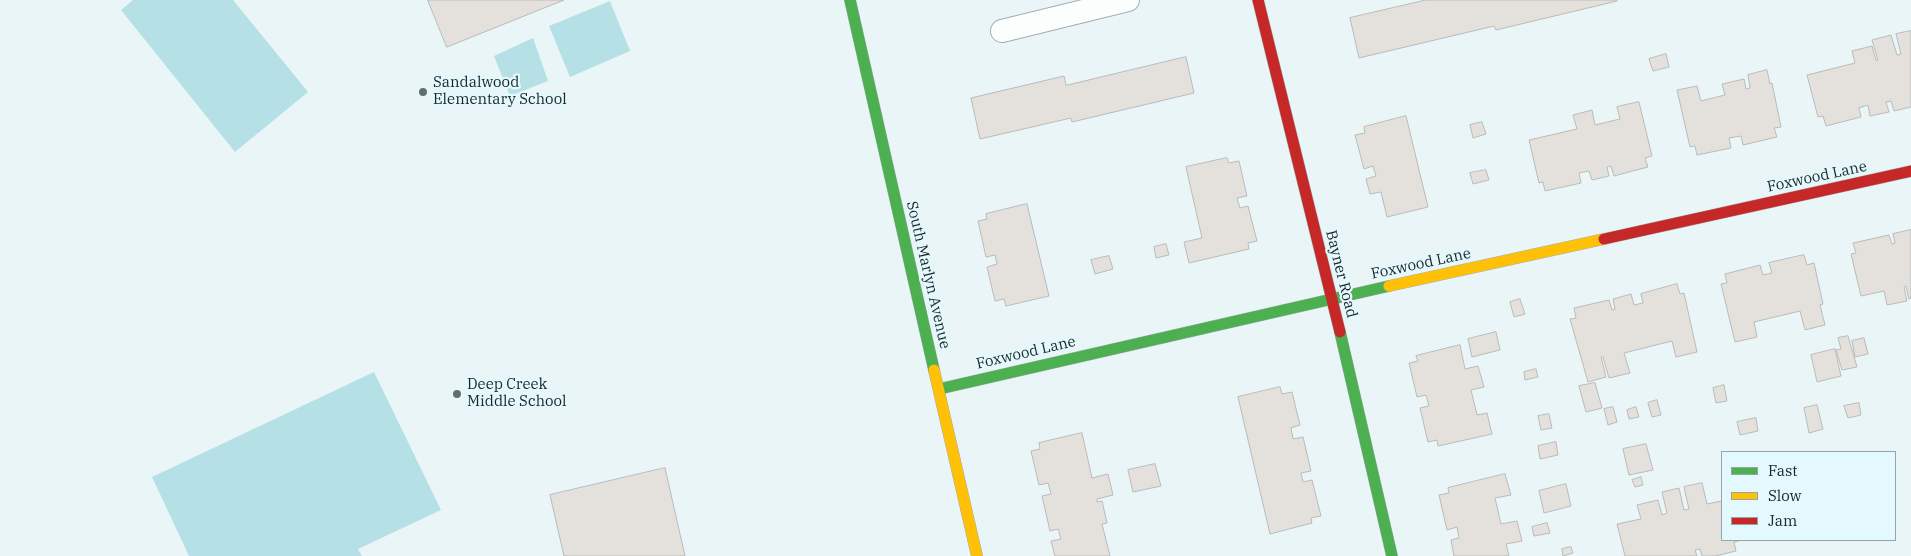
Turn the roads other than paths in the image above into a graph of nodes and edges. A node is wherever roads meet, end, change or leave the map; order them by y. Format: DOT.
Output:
graph roads {
  1 [pos="850,0"];
  2 [pos="1128,0"];
  3 [pos="1258,0"];
  4 [pos="1002,31"];
  5 [pos="1911,171"];
  6 [pos="1332,299"];
  7 [pos="939,389"];
  8 [pos="977,556"];
  9 [pos="1392,556"];
  1 -- 7 [label="street, South Marlyn Avenue"];
  2 -- 4 [label="street"];
  3 -- 6 [label="street, Bayner Road"];
  5 -- 6 [label="street, Foxwood Lane"];
  6 -- 7 [label="street, Foxwood Lane"];
  6 -- 9 [label="street, Bayner Road"];
  7 -- 8 [label="street, South Marlyn Avenue"];
}
